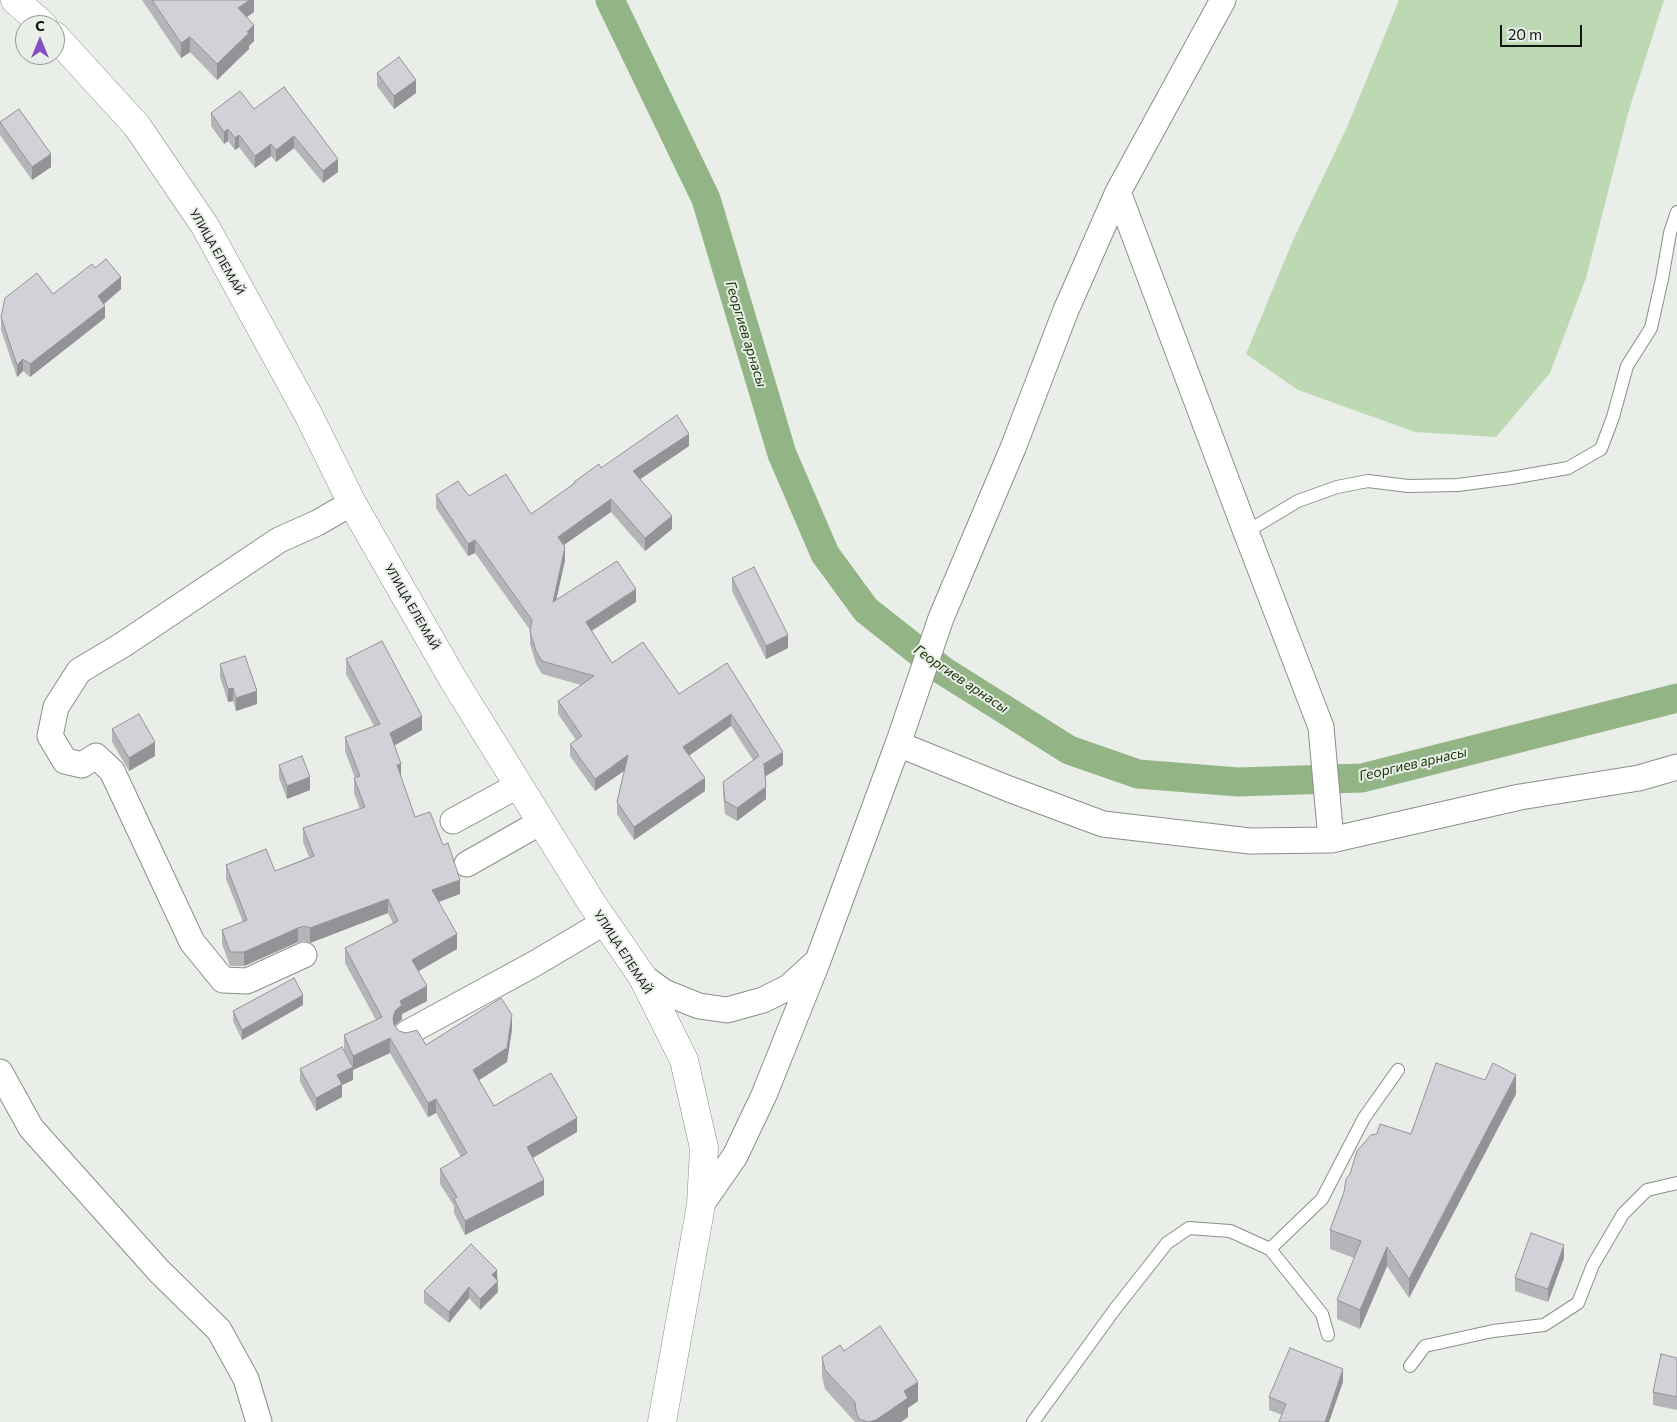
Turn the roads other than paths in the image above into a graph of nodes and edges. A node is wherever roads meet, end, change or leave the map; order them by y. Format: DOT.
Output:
graph roads {
  1 [pos="14,0"];
  2 [pos="1223,0"];
  3 [pos="31,15"];
  4 [pos="65,47"];
  5 [pos="1118,192"];
  6 [pos="1677,212"];
  7 [pos="352,504"];
  8 [pos="1246,532"];
  9 [pos="898,744"];
  10 [pos="1677,767"];
  11 [pos="519,785"];
  12 [pos="453,821"];
  13 [pos="541,822"];
  14 [pos="1331,834"];
  15 [pos="466,864"];
  16 [pos="605,922"];
  17 [pos="304,955"];
  18 [pos="817,963"];
  19 [pos="642,976"];
  20 [pos="408,1033"];
  21 [pos="1398,1070"];
  22 [pos="0,1072"];
  23 [pos="1677,1183"];
  24 [pos="702,1205"];
  25 [pos="1270,1249"];
  26 [pos="1328,1336"];
  27 [pos="1410,1366"];
  28 [pos="259,1422"];
  29 [pos="662,1422"];
  30 [pos="1033,1422"];
  1 -- 3 [label="street"];
  2 -- 5 [label="street"];
  4 -- 7 [label="street, УЛИЦА ЕЛЕМАЙ"];
  5 -- 8 [label="street"];
  5 -- 9 [label="street"];
  6 -- 8 [label="lane"];
  7 -- 11 [label="street, УЛИЦА ЕЛЕМАЙ"];
  7 -- 17 [label="street"];
  8 -- 14 [label="street"];
  9 -- 14 [label="street"];
  9 -- 18 [label="street"];
  10 -- 14 [label="street"];
  11 -- 12 [label="street"];
  11 -- 13 [label="street, УЛИЦА ЕЛЕМАЙ"];
  13 -- 15 [label="street"];
  13 -- 16 [label="street, УЛИЦА ЕЛЕМАЙ"];
  16 -- 19 [label="street, УЛИЦА ЕЛЕМАЙ"];
  16 -- 20 [label="street"];
  18 -- 19 [label="street"];
  18 -- 24 [label="street"];
  19 -- 24 [label="street, УЛИЦА ЕЛЕМАЙ"];
  21 -- 25 [label="lane"];
  22 -- 28 [label="street"];
  23 -- 27 [label="lane"];
  24 -- 29 [label="street, УЛИЦА ЕЛЕМАЙ"];
  25 -- 26 [label="lane"];
  25 -- 30 [label="lane"];
}
